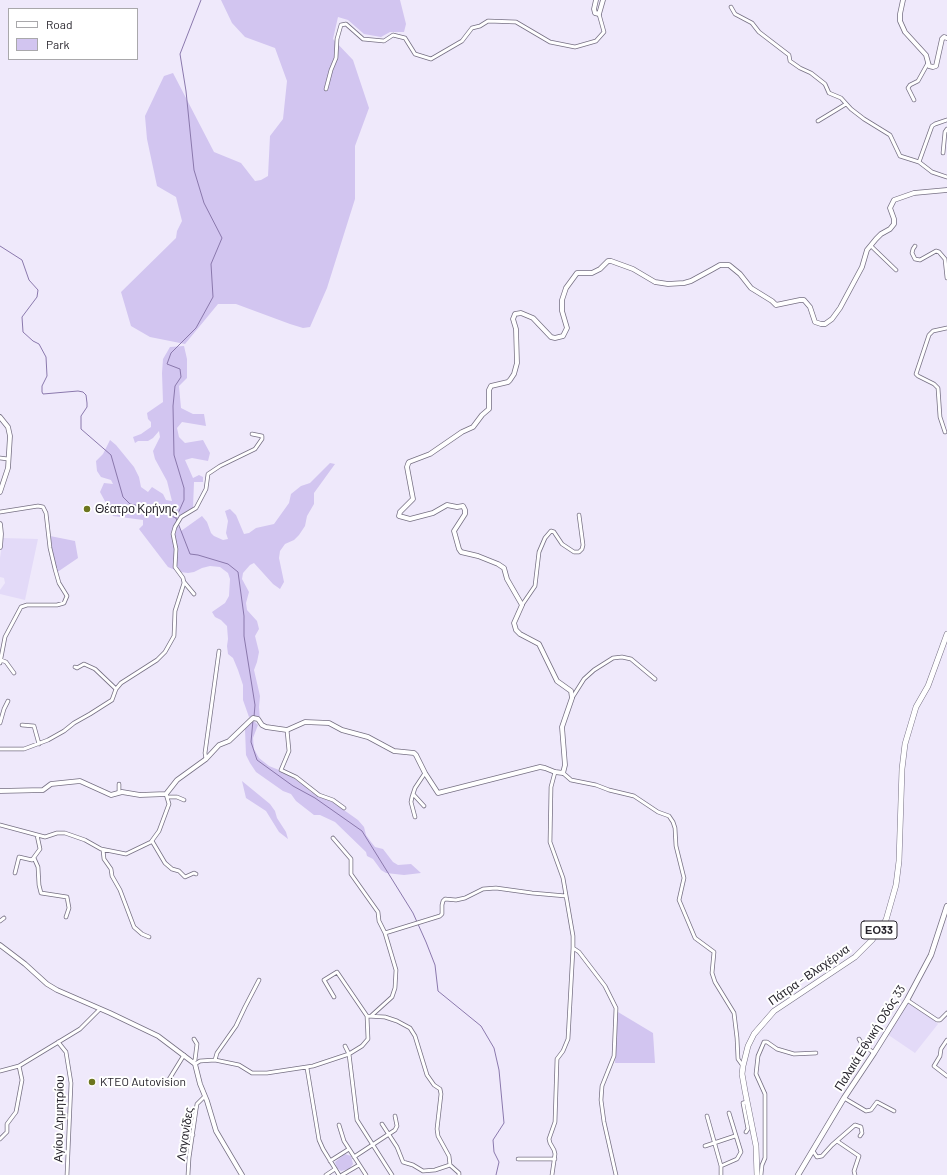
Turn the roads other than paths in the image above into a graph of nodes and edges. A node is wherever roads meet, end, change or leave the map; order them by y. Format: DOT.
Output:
graph roads {
  1 [pos="596,0"];
  2 [pos="603,0"];
  3 [pos="903,0"];
  4 [pos="731,7"];
  5 [pos="600,14"];
  6 [pos="947,38"];
  7 [pos="928,63"];
  8 [pos="326,90"];
  9 [pos="914,100"];
  10 [pos="846,104"];
  11 [pos="818,120"];
  12 [pos="947,120"];
  13 [pos="947,129"];
  14 [pos="944,153"];
  15 [pos="919,162"];
  16 [pos="947,177"];
  17 [pos="947,190"];
  18 [pos="870,246"];
  19 [pos="915,246"];
  20 [pos="896,270"];
  21 [pos="947,278"];
  22 [pos="947,328"];
  23 [pos="0,417"];
  24 [pos="946,432"];
  25 [pos="252,434"];
  26 [pos="0,458"];
  27 [pos="8,459"];
  28 [pos="0,492"];
  29 [pos="0,512"];
  30 [pos="579,515"];
  31 [pos="0,524"];
  32 [pos="0,547"];
  33 [pos="184,582"];
  34 [pos="194,594"];
  35 [pos="522,605"];
  36 [pos="947,634"];
  37 [pos="219,651"];
  38 [pos="1,662"];
  39 [pos="75,667"];
  40 [pos="14,673"];
  41 [pos="655,679"];
  42 [pos="116,690"];
  43 [pos="572,698"];
  44 [pos="8,701"];
  45 [pos="0,723"];
  46 [pos="22,725"];
  47 [pos="287,730"];
  48 [pos="39,744"];
  49 [pos="0,749"];
  50 [pos="206,759"];
  51 [pos="425,772"];
  52 [pos="555,772"];
  53 [pos="563,773"];
  54 [pos="119,784"];
  55 [pos="0,792"];
  56 [pos="119,792"];
  57 [pos="413,794"];
  58 [pos="167,796"];
  59 [pos="184,800"];
  60 [pos="424,806"];
  61 [pos="344,808"];
  62 [pos="415,817"];
  63 [pos="0,825"];
  64 [pos="37,835"];
  65 [pos="333,838"];
  66 [pos="152,841"];
  67 [pos="103,850"];
  68 [pos="34,858"];
  69 [pos="15,873"];
  70 [pos="196,874"];
  71 [pos="566,896"];
  72 [pos="947,906"];
  73 [pos="66,917"];
  74 [pos="4,918"];
  75 [pos="0,921"];
  76 [pos="385,933"];
  77 [pos="149,938"];
  78 [pos="0,945"];
  79 [pos="573,948"];
  80 [pos="259,980"];
  81 [pos="334,997"];
  82 [pos="907,1000"];
  83 [pos="100,1009"];
  84 [pos="947,1013"];
  85 [pos="369,1016"];
  86 [pos="194,1039"];
  87 [pos="859,1039"];
  88 [pos="947,1040"];
  89 [pos="58,1042"];
  90 [pos="345,1046"];
  91 [pos="816,1053"];
  92 [pos="874,1053"];
  93 [pos="349,1054"];
  94 [pos="184,1055"];
  95 [pos="215,1060"];
  96 [pos="194,1063"];
  97 [pos="19,1066"];
  98 [pos="743,1066"];
  99 [pos="307,1068"];
  100 [pos="0,1071"];
  101 [pos="947,1076"];
  102 [pos="168,1081"];
  103 [pos="204,1097"];
  104 [pos="844,1098"];
  105 [pos="747,1102"];
  106 [pos="894,1111"];
  107 [pos="729,1113"];
  108 [pos="395,1116"];
  109 [pos="707,1116"];
  110 [pos="382,1124"];
  111 [pos="339,1125"];
  112 [pos="746,1132"];
  113 [pos="185,1134"];
  114 [pos="389,1134"];
  115 [pos="193,1135"];
  116 [pos="735,1136"];
  117 [pos="860,1136"];
  118 [pos="0,1138"];
  119 [pos="837,1141"];
  120 [pos="715,1142"];
  121 [pos="373,1145"];
  122 [pos="705,1146"];
  123 [pos="349,1149"];
  124 [pos="813,1151"];
  125 [pos="354,1157"];
  126 [pos="518,1159"];
  127 [pos="555,1159"];
  128 [pos="330,1161"];
  129 [pos="359,1165"];
  130 [pos="450,1165"];
  131 [pos="721,1166"];
  132 [pos="335,1169"];
  133 [pos="67,1175"];
  134 [pos="188,1175"];
  135 [pos="242,1175"];
  136 [pos="326,1175"];
  137 [pos="341,1175"];
  138 [pos="366,1175"];
  139 [pos="392,1175"];
  140 [pos="459,1175"];
  141 [pos="552,1175"];
  142 [pos="616,1175"];
  143 [pos="720,1175"];
  144 [pos="757,1175"];
  145 [pos="762,1175"];
  146 [pos="798,1175"];
  147 [pos="855,1175"];
  1 -- 5 [label="street"];
  2 -- 5 [label="street"];
  3 -- 7 [label="street"];
  4 -- 10 [label="street"];
  5 -- 8 [label="street"];
  6 -- 7 [label="street"];
  7 -- 9 [label="street"];
  10 -- 11 [label="street"];
  10 -- 15 [label="street"];
  12 -- 15 [label="street"];
  13 -- 14 [label="street"];
  15 -- 16 [label="street"];
  17 -- 18 [label="street"];
  18 -- 20 [label="street"];
  18 -- 35 [label="street"];
  19 -- 21 [label="street"];
  22 -- 24 [label="street"];
  23 -- 27 [label="street"];
  25 -- 33 [label="street"];
  26 -- 27 [label="street"];
  27 -- 28 [label="street"];
  29 -- 38 [label="street"];
  30 -- 35 [label="street"];
  31 -- 32 [label="street"];
  33 -- 34 [label="street"];
  33 -- 42 [label="street"];
  35 -- 43 [label="street"];
  36 -- 98 [label="main road, Πάτρα - Βλαχέρνα / ΕΟ33"];
  37 -- 50 [label="street"];
  38 -- 40 [label="street"];
  39 -- 42 [label="street"];
  41 -- 43 [label="street"];
  42 -- 48 [label="street"];
  43 -- 53 [label="street"];
  44 -- 45 [label="street"];
  46 -- 48 [label="street"];
  47 -- 50 [label="street"];
  47 -- 51 [label="street"];
  47 -- 61 [label="street"];
  48 -- 49 [label="street"];
  50 -- 58 [label="street"];
  51 -- 52 [label="street"];
  51 -- 57 [label="street"];
  52 -- 53 [label="street"];
  52 -- 71 [label="street"];
  53 -- 98 [label="street"];
  54 -- 56 [label="street"];
  55 -- 56 [label="street"];
  56 -- 58 [label="street"];
  57 -- 60 [label="street"];
  57 -- 62 [label="street"];
  58 -- 59 [label="street"];
  58 -- 66 [label="street"];
  63 -- 64 [label="street"];
  64 -- 67 [label="street"];
  64 -- 68 [label="street"];
  65 -- 76 [label="street"];
  66 -- 67 [label="street"];
  66 -- 70 [label="street"];
  67 -- 77 [label="street"];
  68 -- 69 [label="street"];
  68 -- 73 [label="street"];
  71 -- 76 [label="street"];
  71 -- 79 [label="street"];
  72 -- 82 [label="main road, Παλαιά Εθνική Οδός 33"];
  74 -- 75 [label="street"];
  76 -- 85 [label="street"];
  78 -- 83 [label="street"];
  79 -- 127 [label="street"];
  79 -- 142 [label="street"];
  80 -- 95 [label="street"];
  81 -- 85 [label="street"];
  82 -- 84 [label="street"];
  82 -- 92 [label="main road, Παλαιά Εθνική Οδός 33"];
  83 -- 89 [label="street"];
  83 -- 94 [label="street"];
  85 -- 93 [label="street"];
  85 -- 130 [label="street"];
  86 -- 96 [label="street"];
  87 -- 92 [label="street"];
  88 -- 101 [label="street"];
  89 -- 97 [label="street"];
  89 -- 133 [label="street, Αγίου Δημητρίου"];
  90 -- 93 [label="street"];
  91 -- 145 [label="street"];
  92 -- 104 [label="main road, Παλαιά Εθνική Οδός 33"];
  93 -- 99 [label="street"];
  93 -- 121 [label="street"];
  94 -- 96 [label="street"];
  94 -- 102 [label="street"];
  95 -- 96 [label="street"];
  95 -- 99 [label="street"];
  96 -- 103 [label="street"];
  97 -- 100 [label="street"];
  97 -- 118 [label="street"];
  98 -- 105 [label="main road, Πάτρα - Βλαχέρνα / ΕΟ33"];
  99 -- 128 [label="street"];
  103 -- 115 [label="street, Λαγανίδες"];
  103 -- 135 [label="street"];
  104 -- 106 [label="street"];
  104 -- 124 [label="main road, Παλαιά Εθνική Οδός 33"];
  105 -- 112 [label="street"];
  105 -- 144 [label="main road, Πάτρα - Βλαχέρνα / ΕΟ33"];
  107 -- 116 [label="street"];
  108 -- 114 [label="street"];
  109 -- 120 [label="street"];
  110 -- 114 [label="street"];
  111 -- 123 [label="street"];
  113 -- 115 [label="street"];
  114 -- 121 [label="street"];
  114 -- 130 [label="street"];
  115 -- 134 [label="street, Λαγανίδες"];
  116 -- 120 [label="street"];
  116 -- 131 [label="street"];
  117 -- 119 [label="street"];
  119 -- 124 [label="street"];
  119 -- 147 [label="street"];
  120 -- 122 [label="street"];
  120 -- 131 [label="street"];
  121 -- 125 [label="street"];
  121 -- 139 [label="street"];
  123 -- 125 [label="street"];
  123 -- 128 [label="street"];
  124 -- 146 [label="main road, Παλαιά Εθνική Οδός 33"];
  125 -- 129 [label="street"];
  126 -- 127 [label="street"];
  127 -- 141 [label="street"];
  128 -- 132 [label="street"];
  129 -- 137 [label="street"];
  129 -- 138 [label="street"];
  130 -- 140 [label="street"];
  131 -- 143 [label="street"];
  132 -- 136 [label="street"];
  132 -- 137 [label="street"];
}
